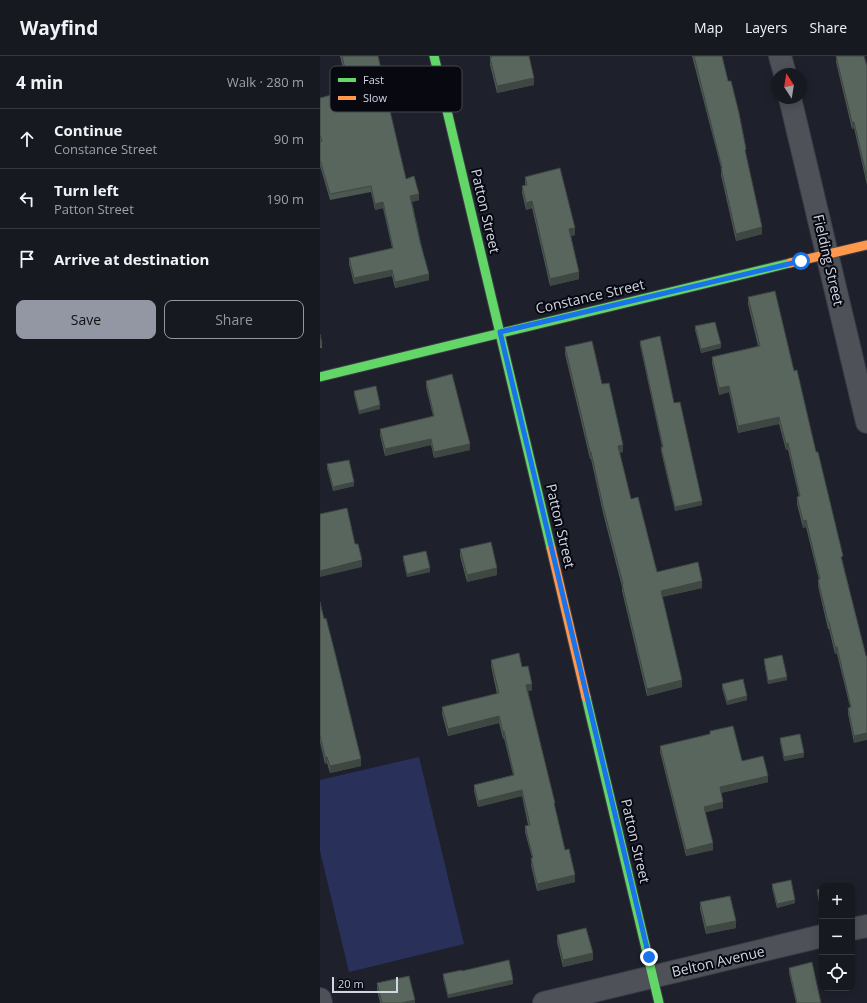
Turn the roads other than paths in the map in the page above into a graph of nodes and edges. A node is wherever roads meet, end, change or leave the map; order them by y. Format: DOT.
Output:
graph roads {
  1 [pos="434,56"];
  2 [pos="780,56"];
  3 [pos="436,66"];
  4 [pos="783,68"];
  5 [pos="791,104"];
  6 [pos="447,112"];
  7 [pos="867,245"];
  8 [pos="828,254"];
  9 [pos="500,332"];
  10 [pos="320,377"];
  11 [pos="867,422"];
  12 [pos="867,926"];
  13 [pos="855,928"];
  14 [pos="819,937"];
  15 [pos="654,976"];
  16 [pos="320,999"];
  17 [pos="321,1003"];
  18 [pos="544,1003"];
  19 [pos="659,1003"];
  1 -- 3 [label="street, Patton Street"];
  2 -- 4 [label="street"];
  5 -- 8 [label="street, Fielding Street"];
  6 -- 9 [label="street, Patton Street"];
  7 -- 8 [label="street, Constance Street"];
  8 -- 9 [label="street, Constance Street"];
  8 -- 11 [label="street, Fielding Street"];
  9 -- 10 [label="street, Constance Street"];
  9 -- 15 [label="street, Patton Street"];
  12 -- 13 [label="street"];
  14 -- 15 [label="street, Belton Avenue"];
  15 -- 18 [label="street, Belton Avenue"];
  15 -- 19 [label="street, Patton Street"];
  16 -- 17 [label="street"];
}
